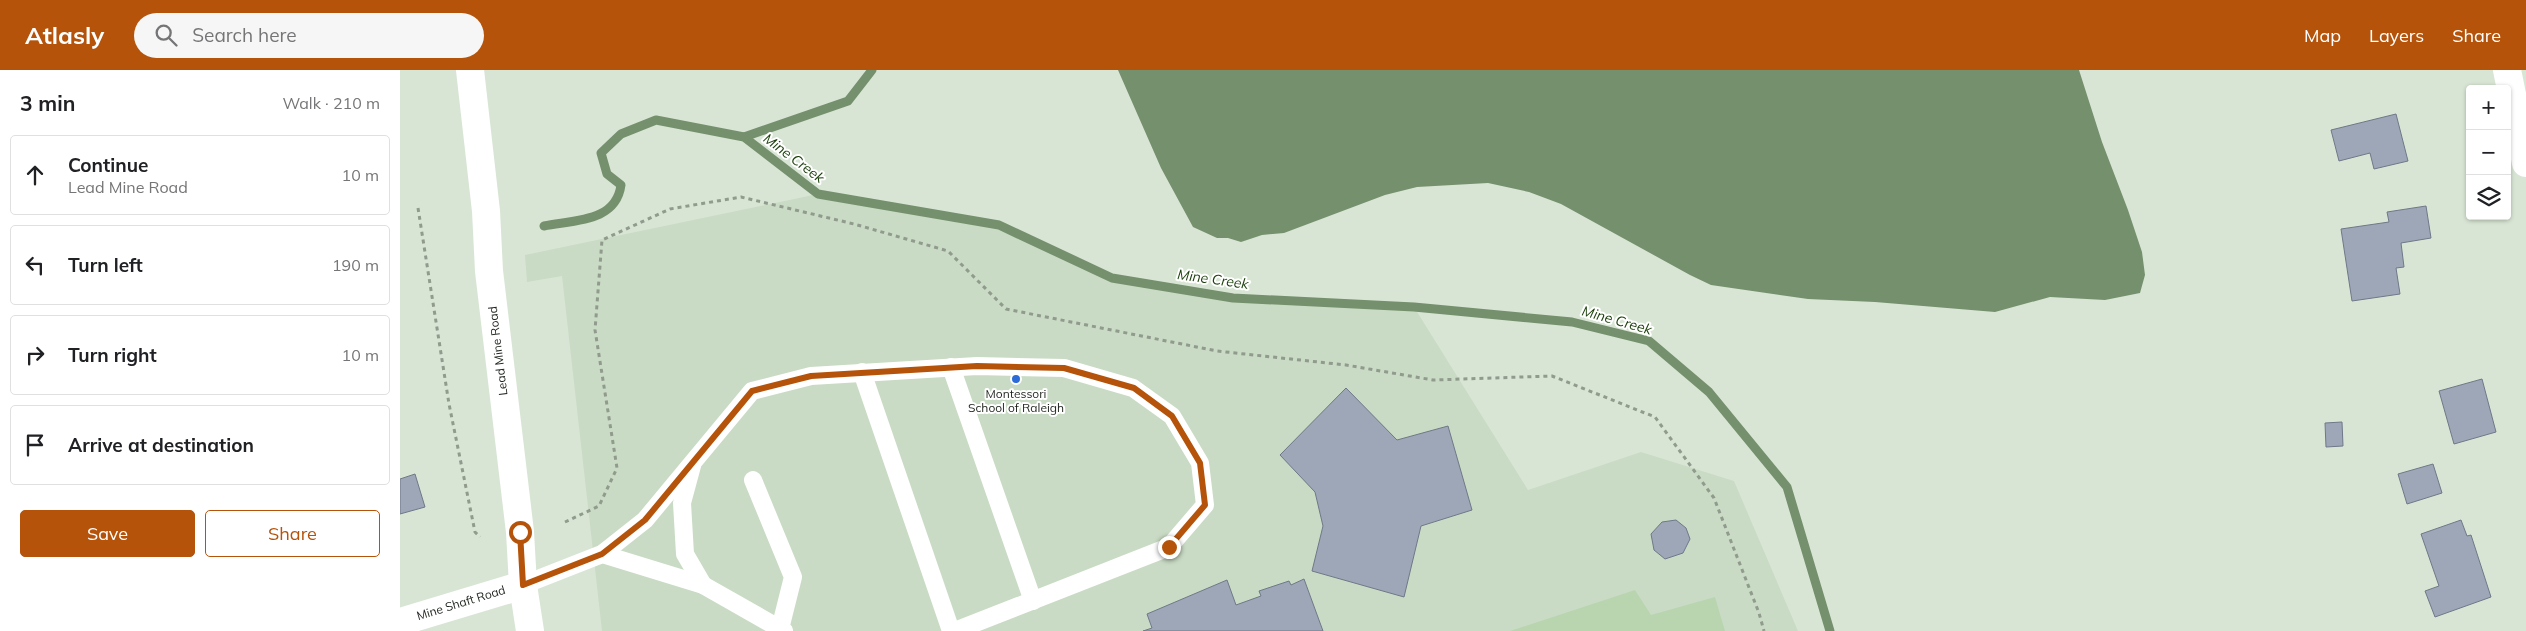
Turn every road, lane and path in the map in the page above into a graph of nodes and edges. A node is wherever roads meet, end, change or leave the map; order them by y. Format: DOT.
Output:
graph roads {
  1 [pos="470,70"];
  2 [pos="2507,70"];
  3 [pos="2526,163"];
  4 [pos="418,208"];
  5 [pos="951,367"];
  6 [pos="862,372"];
  7 [pos="694,459"];
  8 [pos="753,480"];
  9 [pos="565,522"];
  10 [pos="480,537"];
  11 [pos="602,554"];
  12 [pos="523,585"];
  13 [pos="704,585"];
  14 [pos="1033,601"];
  15 [pos="400,622"];
  16 [pos="782,630"];
  17 [pos="530,631"];
  18 [pos="953,631"];
  19 [pos="1764,631"];
  1 -- 12 [label="main road, Lead Mine Road"];
  2 -- 3 [label="main road"];
  4 -- 10 [label="path"];
  5 -- 6 [label="lane"];
  5 -- 14 [label="lane"];
  5 -- 14 [label="lane"];
  6 -- 7 [label="lane"];
  6 -- 18 [label="lane"];
  7 -- 11 [label="lane"];
  7 -- 13 [label="lane"];
  8 -- 16 [label="lane"];
  9 -- 19 [label="path"];
  11 -- 12 [label="lane"];
  11 -- 13 [label="lane"];
  12 -- 15 [label="main road, Mine Shaft Road"];
  12 -- 17 [label="main road, Lead Mine Road"];
  13 -- 16 [label="lane"];
  14 -- 18 [label="lane"];
}
